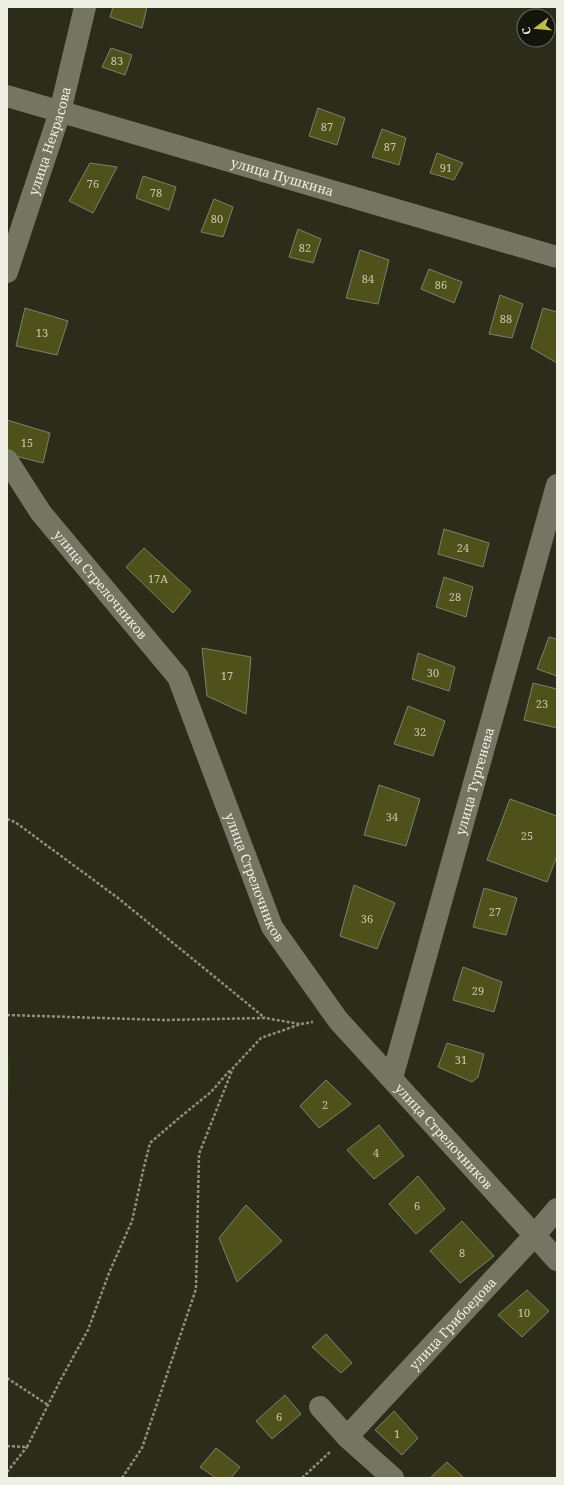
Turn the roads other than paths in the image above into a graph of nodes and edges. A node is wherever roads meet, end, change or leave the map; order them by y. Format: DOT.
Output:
graph roads {
  1 [pos="85,7"];
  2 [pos="7,96"];
  3 [pos="60,112"];
  4 [pos="557,257"];
  5 [pos="7,272"];
  6 [pos="7,460"];
  7 [pos="557,485"];
  8 [pos="392,1078"];
  9 [pos="557,1209"];
  10 [pos="534,1236"];
  11 [pos="557,1260"];
  12 [pos="320,1408"];
  13 [pos="347,1437"];
  14 [pos="393,1478"];
  1 -- 3 [label="street, улица Некрасова"];
  2 -- 3 [label="street, улица Пушкина"];
  3 -- 4 [label="street, улица Пушкина"];
  3 -- 5 [label="street, улица Некрасова"];
  6 -- 8 [label="street, улица Стрелочников"];
  7 -- 8 [label="street, улица Тургенева"];
  8 -- 10 [label="street, улица Стрелочников"];
  9 -- 10 [label="street, улица Грибоедова"];
  10 -- 11 [label="street, улица Стрелочников"];
  10 -- 13 [label="street, улица Грибоедова"];
  12 -- 13 [label="street"];
  13 -- 14 [label="street"];
}
